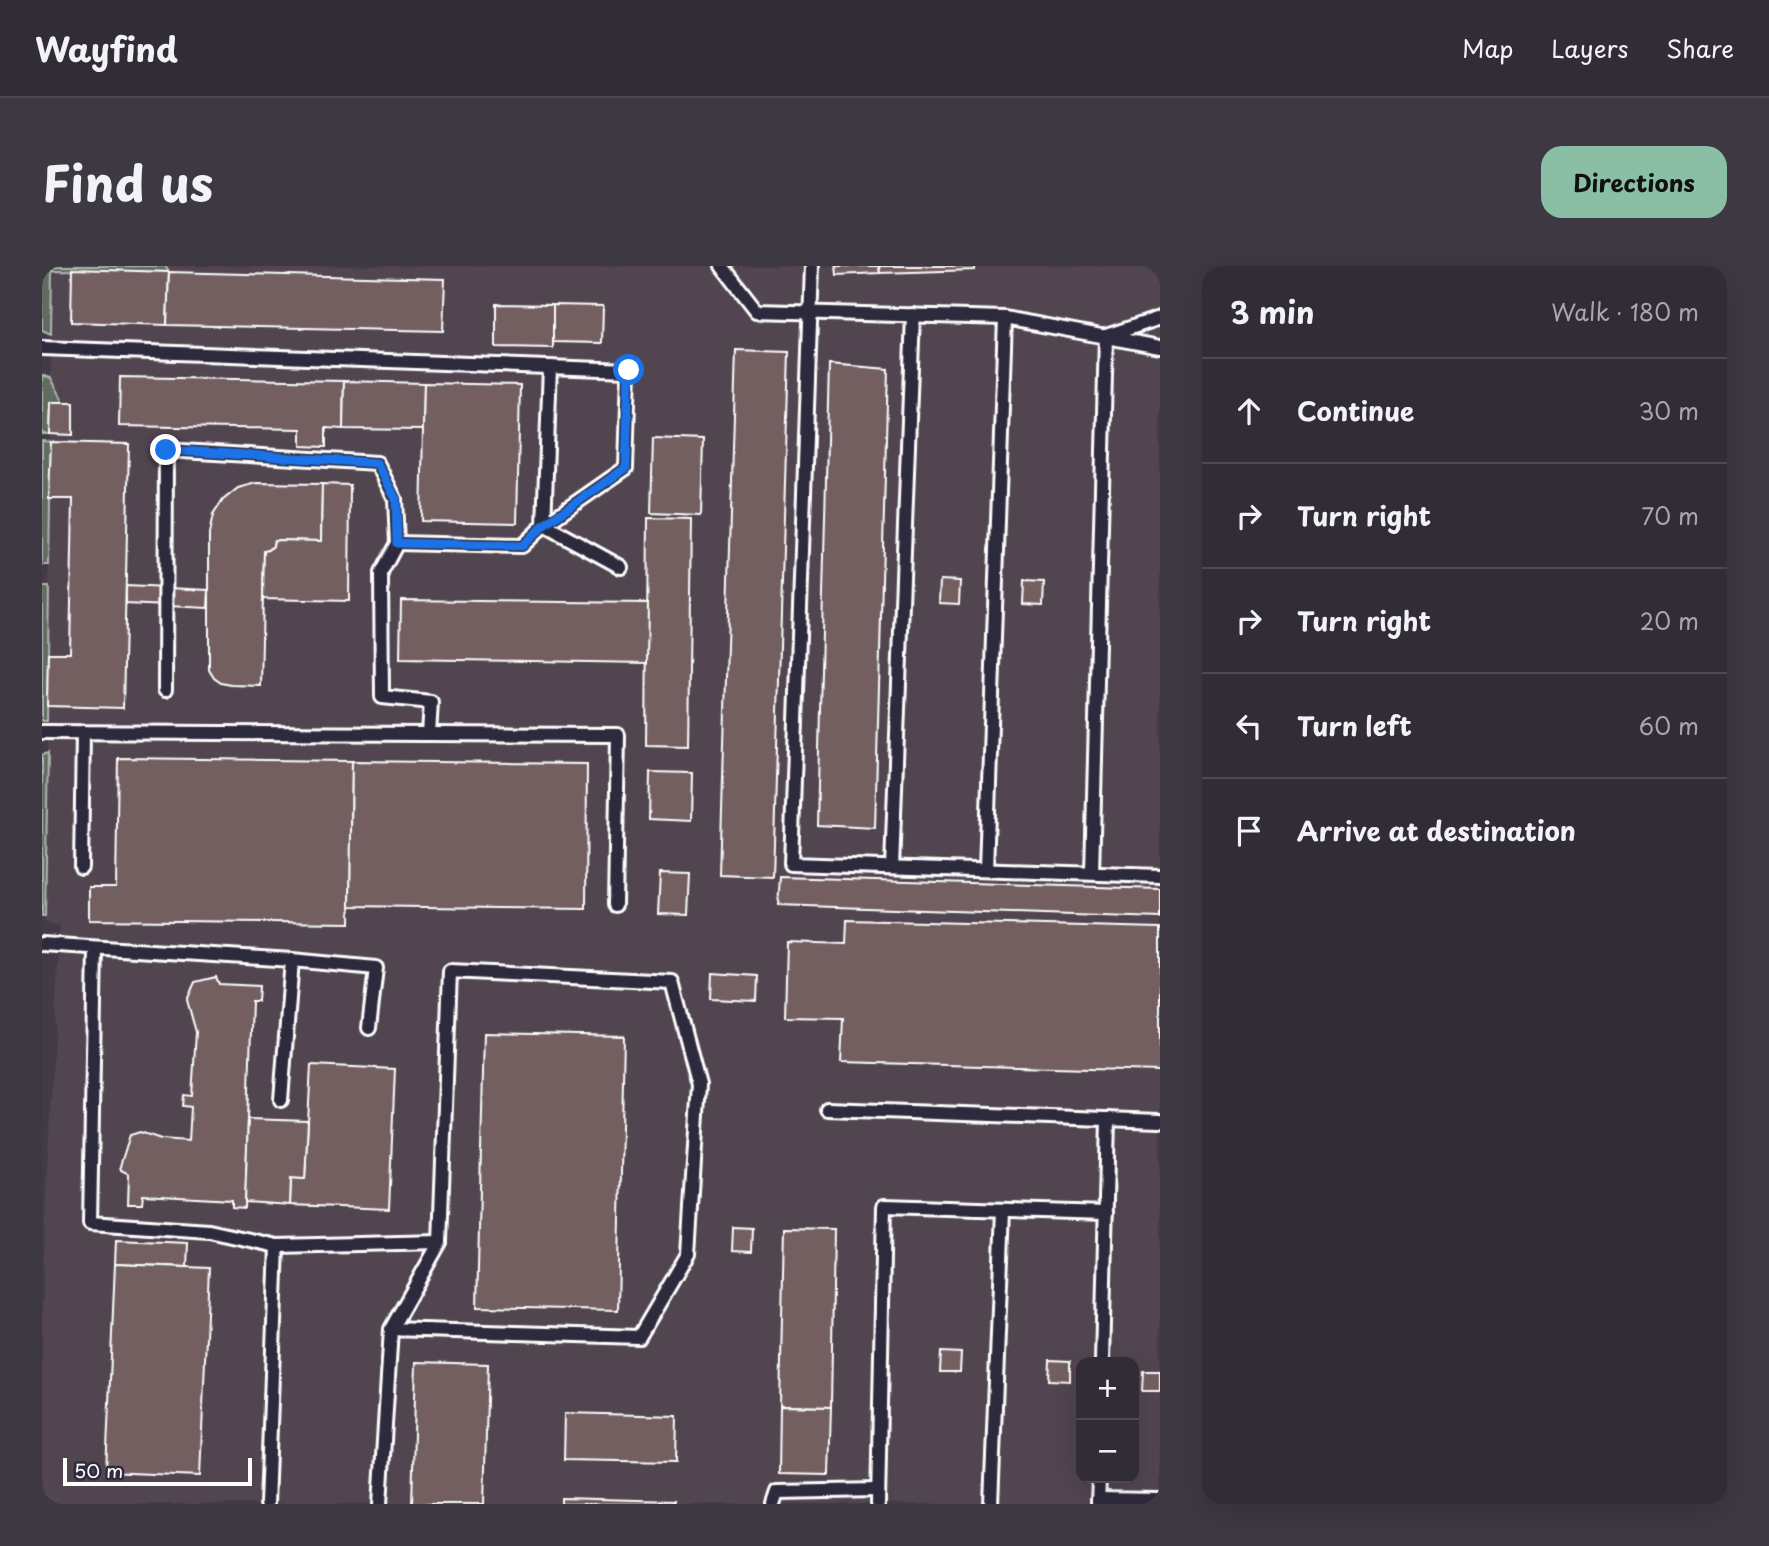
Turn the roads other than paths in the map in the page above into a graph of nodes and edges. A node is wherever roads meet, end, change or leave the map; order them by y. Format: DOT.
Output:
graph roads {
  1 [pos="722,266"];
  2 [pos="812,266"];
  3 [pos="811,312"];
  4 [pos="913,315"];
  5 [pos="1005,317"];
  6 [pos="1160,318"];
  7 [pos="1106,336"];
  8 [pos="1160,347"];
  9 [pos="42,348"];
  10 [pos="550,367"];
  11 [pos="544,525"];
  12 [pos="397,543"];
  13 [pos="621,567"];
  14 [pos="165,690"];
  15 [pos="42,732"];
  16 [pos="83,732"];
  17 [pos="429,734"];
  18 [pos="81,866"];
  19 [pos="892,867"];
  20 [pos="986,870"];
  21 [pos="1092,873"];
  22 [pos="1160,876"];
  23 [pos="615,905"];
  24 [pos="42,944"];
  25 [pos="95,948"];
  26 [pos="292,960"];
  27 [pos="369,1028"];
  28 [pos="281,1100"];
  29 [pos="827,1109"];
  30 [pos="1108,1119"];
  31 [pos="1160,1121"];
  32 [pos="1003,1210"];
  33 [pos="1106,1213"];
  34 [pos="440,1242"];
  35 [pos="277,1246"];
  36 [pos="391,1329"];
  37 [pos="1102,1357"];
  38 [pos="1099,1483"];
  39 [pos="878,1490"];
  40 [pos="1160,1500"];
  41 [pos="1098,1502"];
  42 [pos="267,1504"];
  43 [pos="380,1504"];
  44 [pos="773,1504"];
  45 [pos="878,1504"];
  46 [pos="991,1504"];
  1 -- 3 [label="lane"];
  2 -- 3 [label="lane"];
  3 -- 4 [label="lane"];
  3 -- 19 [label="lane"];
  4 -- 5 [label="lane"];
  4 -- 19 [label="lane"];
  5 -- 7 [label="lane"];
  5 -- 20 [label="lane"];
  6 -- 7 [label="lane"];
  7 -- 8 [label="lane"];
  7 -- 21 [label="lane"];
  9 -- 10 [label="lane"];
  10 -- 11 [label="lane"];
  10 -- 11 [label="lane"];
  11 -- 12 [label="lane"];
  11 -- 13 [label="lane"];
  12 -- 14 [label="lane"];
  12 -- 17 [label="lane"];
  15 -- 16 [label="lane"];
  16 -- 17 [label="lane"];
  16 -- 18 [label="lane"];
  17 -- 23 [label="lane"];
  19 -- 20 [label="lane"];
  20 -- 21 [label="lane"];
  21 -- 22 [label="lane"];
  24 -- 25 [label="lane"];
  25 -- 26 [label="lane"];
  25 -- 35 [label="lane"];
  26 -- 27 [label="lane"];
  26 -- 28 [label="lane"];
  29 -- 30 [label="lane"];
  30 -- 31 [label="lane"];
  30 -- 33 [label="lane"];
  32 -- 33 [label="lane"];
  32 -- 39 [label="lane"];
  32 -- 46 [label="lane"];
  33 -- 37 [label="lane"];
  34 -- 35 [label="lane"];
  34 -- 36 [label="lane"];
  34 -- 36 [label="lane"];
  35 -- 42 [label="lane"];
  36 -- 43 [label="lane"];
  38 -- 41 [label="lane"];
  39 -- 44 [label="lane"];
  39 -- 45 [label="lane"];
  40 -- 41 [label="lane"];
}
